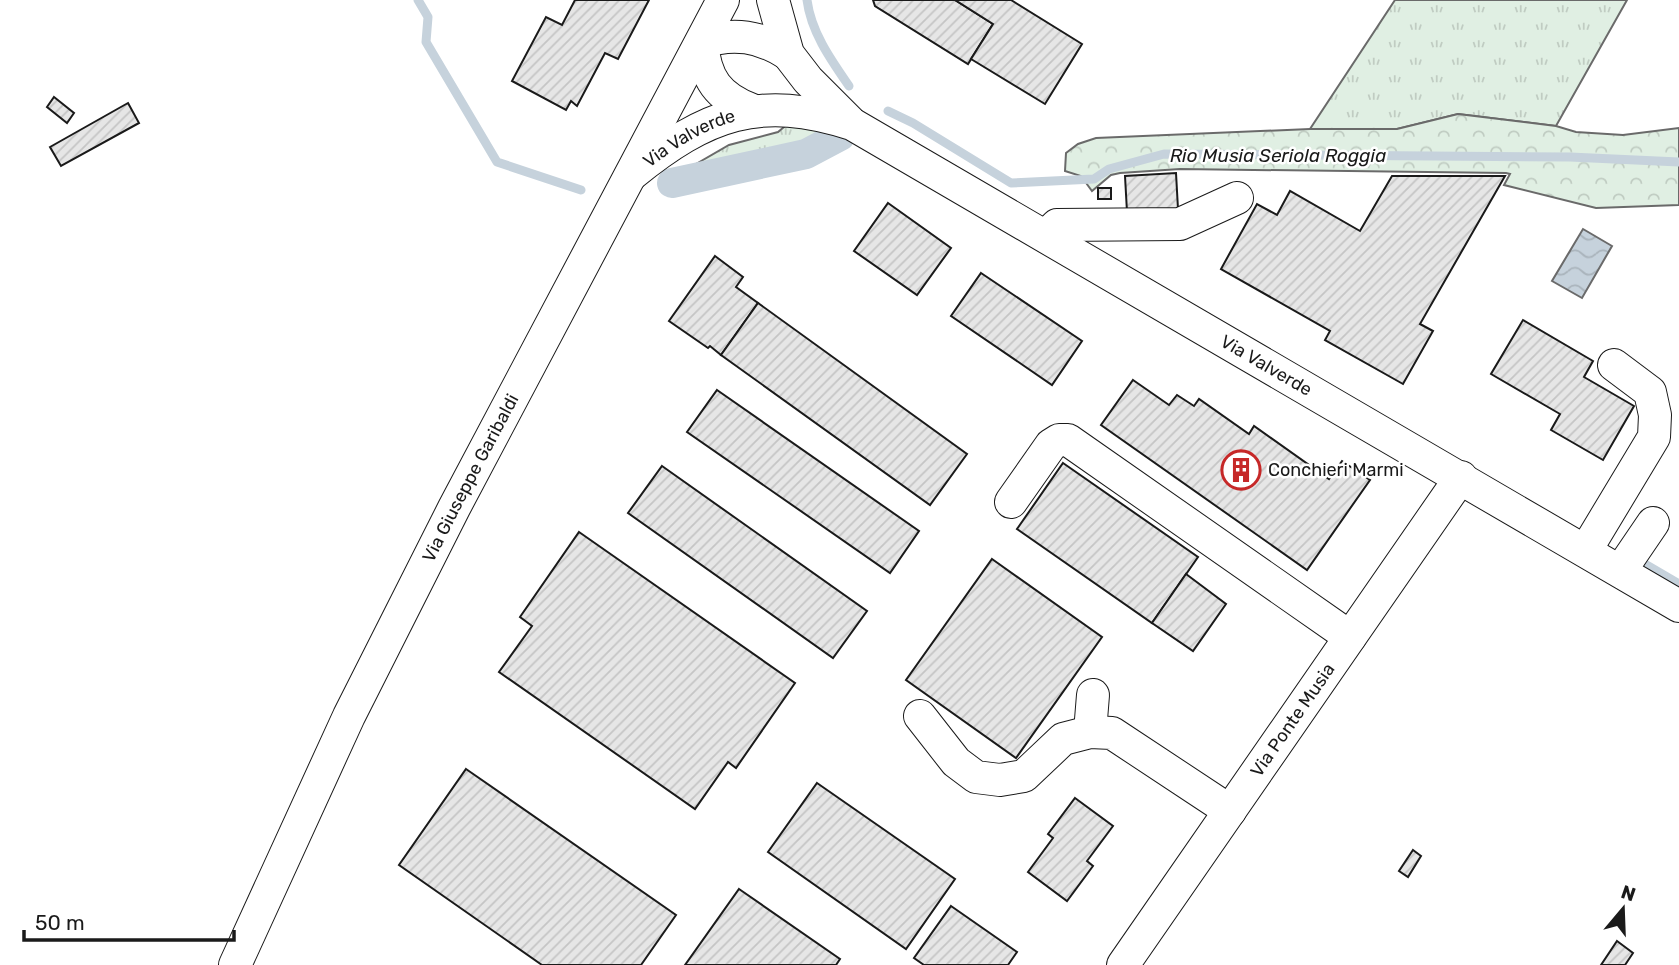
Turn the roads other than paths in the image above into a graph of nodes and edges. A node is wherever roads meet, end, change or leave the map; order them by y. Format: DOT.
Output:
graph roads {
  1 [pos="723,0"];
  2 [pos="772,0"];
  3 [pos="702,42"];
  4 [pos="788,54"];
  5 [pos="752,110"];
  6 [pos="852,124"];
  7 [pos="632,174"];
  8 [pos="1237,198"];
  9 [pos="1046,236"];
  10 [pos="1614,365"];
  11 [pos="1461,477"];
  12 [pos="1011,502"];
  13 [pos="1653,523"];
  14 [pos="1586,550"];
  15 [pos="1621,570"];
  16 [pos="1679,606"];
  17 [pos="1350,638"];
  18 [pos="1093,695"];
  19 [pos="920,716"];
  20 [pos="1090,732"];
  21 [pos="1230,811"];
  22 [pos="235,965"];
  23 [pos="1123,965"];
  1 -- 3 [label="street, Via Giuseppe Garibaldi"];
  2 -- 4 [label="street, Via Valverde"];
  3 -- 4 [label="street, Via Valverde"];
  3 -- 5 [label="street, Via Valverde"];
  3 -- 7 [label="street, Via Giuseppe Garibaldi"];
  4 -- 6 [label="street, Via Valverde"];
  5 -- 6 [label="street, Via Valverde"];
  5 -- 7 [label="street, Via Valverde"];
  6 -- 9 [label="street, Via Valverde"];
  7 -- 22 [label="street, Via Giuseppe Garibaldi"];
  8 -- 9 [label="street"];
  9 -- 11 [label="street, Via Valverde"];
  10 -- 14 [label="street"];
  11 -- 14 [label="street, Via Valverde"];
  11 -- 17 [label="street, Via Ponte Musia"];
  12 -- 17 [label="street"];
  13 -- 15 [label="street"];
  14 -- 15 [label="street, Via Valverde"];
  15 -- 16 [label="street, Via Valverde"];
  17 -- 21 [label="street, Via Ponte Musia"];
  18 -- 20 [label="street"];
  19 -- 20 [label="street"];
  20 -- 21 [label="street"];
  21 -- 23 [label="street, Via Ponte Musia"];
}
